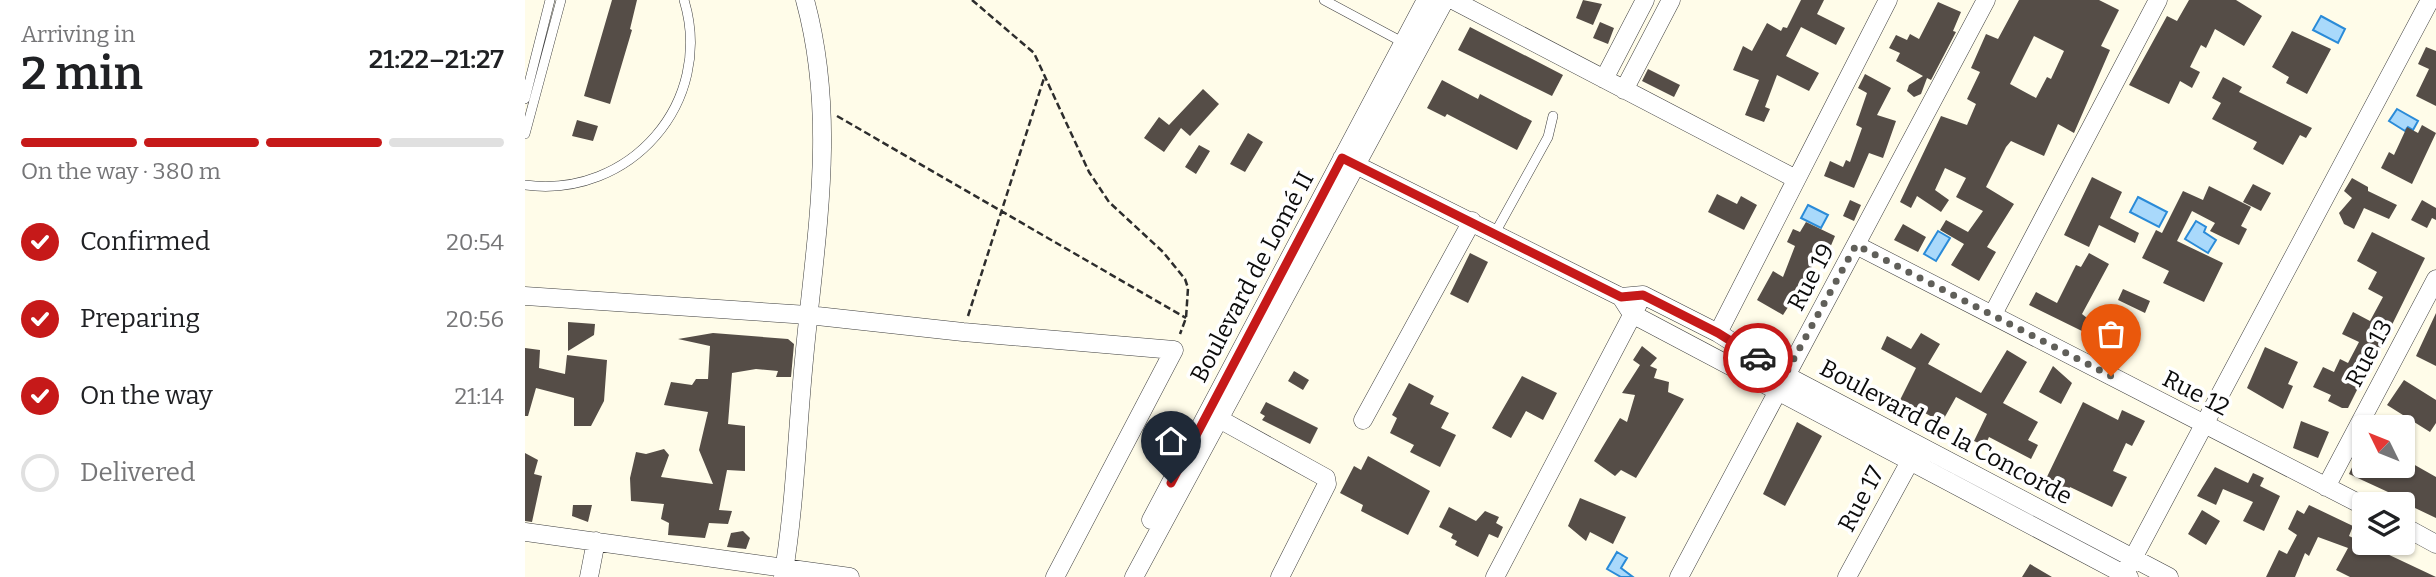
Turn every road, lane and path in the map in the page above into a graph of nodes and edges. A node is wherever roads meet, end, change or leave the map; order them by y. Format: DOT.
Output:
graph roads {
  1 [pos="550,0"];
  2 [pos="561,0"];
  3 [pos="684,0"];
  4 [pos="805,0"];
  5 [pos="972,0"];
  6 [pos="1324,0"];
  7 [pos="1426,0"];
  8 [pos="1445,0"];
  9 [pos="1453,0"];
  10 [pos="1644,0"];
  11 [pos="1671,0"];
  12 [pos="1888,0"];
  13 [pos="1986,0"];
  14 [pos="2158,0"];
  15 [pos="2430,0"];
  16 [pos="545,18"];
  17 [pos="556,21"];
  18 [pos="1411,46"];
  19 [pos="1045,75"];
  20 [pos="1604,79"];
  21 [pos="533,85"];
  22 [pos="1624,90"];
  23 [pos="525,99"];
  24 [pos="823,108"];
  25 [pos="1553,116"];
  26 [pos="525,134"];
  27 [pos="1350,161"];
  28 [pos="1796,179"];
  29 [pos="525,185"];
  30 [pos="1000,211"];
  31 [pos="1472,221"];
  32 [pos="1495,233"];
  33 [pos="1856,245"];
  34 [pos="2436,279"];
  35 [pos="1643,295"];
  36 [pos="525,296"];
  37 [pos="1621,297"];
  38 [pos="1632,314"];
  39 [pos="1993,314"];
  40 [pos="808,315"];
  41 [pos="1186,318"];
  42 [pos="963,332"];
  43 [pos="1718,333"];
  44 [pos="1174,351"];
  45 [pos="1785,375"];
  46 [pos="1775,392"];
  47 [pos="1214,416"];
  48 [pos="1363,420"];
  49 [pos="2205,426"];
  50 [pos="1920,446"];
  51 [pos="1909,462"];
  52 [pos="2326,487"];
  53 [pos="2352,500"];
  54 [pos="525,532"];
  55 [pos="2415,533"];
  56 [pos="596,541"];
  57 [pos="2436,544"];
  58 [pos="2135,559"];
  59 [pos="784,573"];
  60 [pos="2125,576"];
  61 [pos="589,577"];
  62 [pos="850,577"];
  63 [pos="1055,577"];
  64 [pos="1121,577"];
  65 [pos="1134,577"];
  66 [pos="1280,577"];
  67 [pos="1495,577"];
  68 [pos="1679,577"];
  69 [pos="1847,577"];
  70 [pos="2169,577"];
  1 -- 16 [label="lane"];
  2 -- 17 [label="lane"];
  3 -- 29 [label="lane"];
  4 -- 24 [label="street"];
  5 -- 19 [label="path"];
  6 -- 18 [label="lane"];
  7 -- 18 [label="street, Boulevard de Lomé II"];
  8 -- 18 [label="street, Boulevard de Lomé II"];
  9 -- 20 [label="street"];
  10 -- 20 [label="street"];
  11 -- 22 [label="street"];
  12 -- 28 [label="street"];
  13 -- 33 [label="street, Rue 19"];
  14 -- 39 [label="street"];
  15 -- 49 [label="street"];
  16 -- 17 [label="lane"];
  16 -- 21 [label="lane"];
  17 -- 21 [label="lane"];
  18 -- 27 [label="street, Boulevard de Lomé II"];
  19 -- 30 [label="path"];
  19 -- 41 [label="path"];
  20 -- 22 [label="street"];
  21 -- 23 [label="lane"];
  21 -- 26 [label="lane"];
  22 -- 28 [label="street"];
  24 -- 30 [label="path"];
  24 -- 40 [label="street"];
  25 -- 32 [label="lane"];
  27 -- 31 [label="street"];
  27 -- 47 [label="street, Boulevard de Lomé II"];
  28 -- 43 [label="street"];
  30 -- 41 [label="path"];
  30 -- 42 [label="path"];
  31 -- 32 [label="street"];
  31 -- 48 [label="street"];
  32 -- 37 [label="street"];
  33 -- 39 [label="street, Rue 12"];
  33 -- 45 [label="street, Rue 19"];
  34 -- 52 [label="street, Rue 13"];
  35 -- 37 [label="street"];
  35 -- 38 [label="street"];
  35 -- 43 [label="street, Boulevard de la Concorde"];
  36 -- 40 [label="street"];
  37 -- 38 [label="street, Boulevard de la Concorde"];
  38 -- 46 [label="street, Boulevard de la Concorde"];
  38 -- 67 [label="street"];
  39 -- 49 [label="street, Rue 12"];
  40 -- 42 [label="street"];
  40 -- 59 [label="street"];
  41 -- 44 [label="path"];
  42 -- 44 [label="street"];
  43 -- 45 [label="street, Boulevard de la Concorde"];
  44 -- 63 [label="street"];
  45 -- 46 [label="street, Rue 19"];
  45 -- 50 [label="street, Boulevard de la Concorde"];
  46 -- 51 [label="street, Boulevard de la Concorde"];
  46 -- 68 [label="street, Rue 19"];
  47 -- 64 [label="street, Boulevard de Lomé II"];
  47 -- 65 [label="street, Boulevard de Lomé II"];
  47 -- 66 [label="street"];
  49 -- 52 [label="street, Rue 12"];
  49 -- 58 [label="street"];
  50 -- 51 [label="street, Rue 17"];
  50 -- 58 [label="street, Boulevard de la Concorde"];
  51 -- 60 [label="street, Boulevard de la Concorde"];
  51 -- 69 [label="street, Rue 17"];
  52 -- 53 [label="street, Rue 12"];
  54 -- 56 [label="street"];
  55 -- 57 [label="street"];
  56 -- 59 [label="street"];
  56 -- 61 [label="street"];
  58 -- 60 [label="street"];
  58 -- 70 [label="street, Boulevard de la Concorde"];
  59 -- 62 [label="street"];
}
